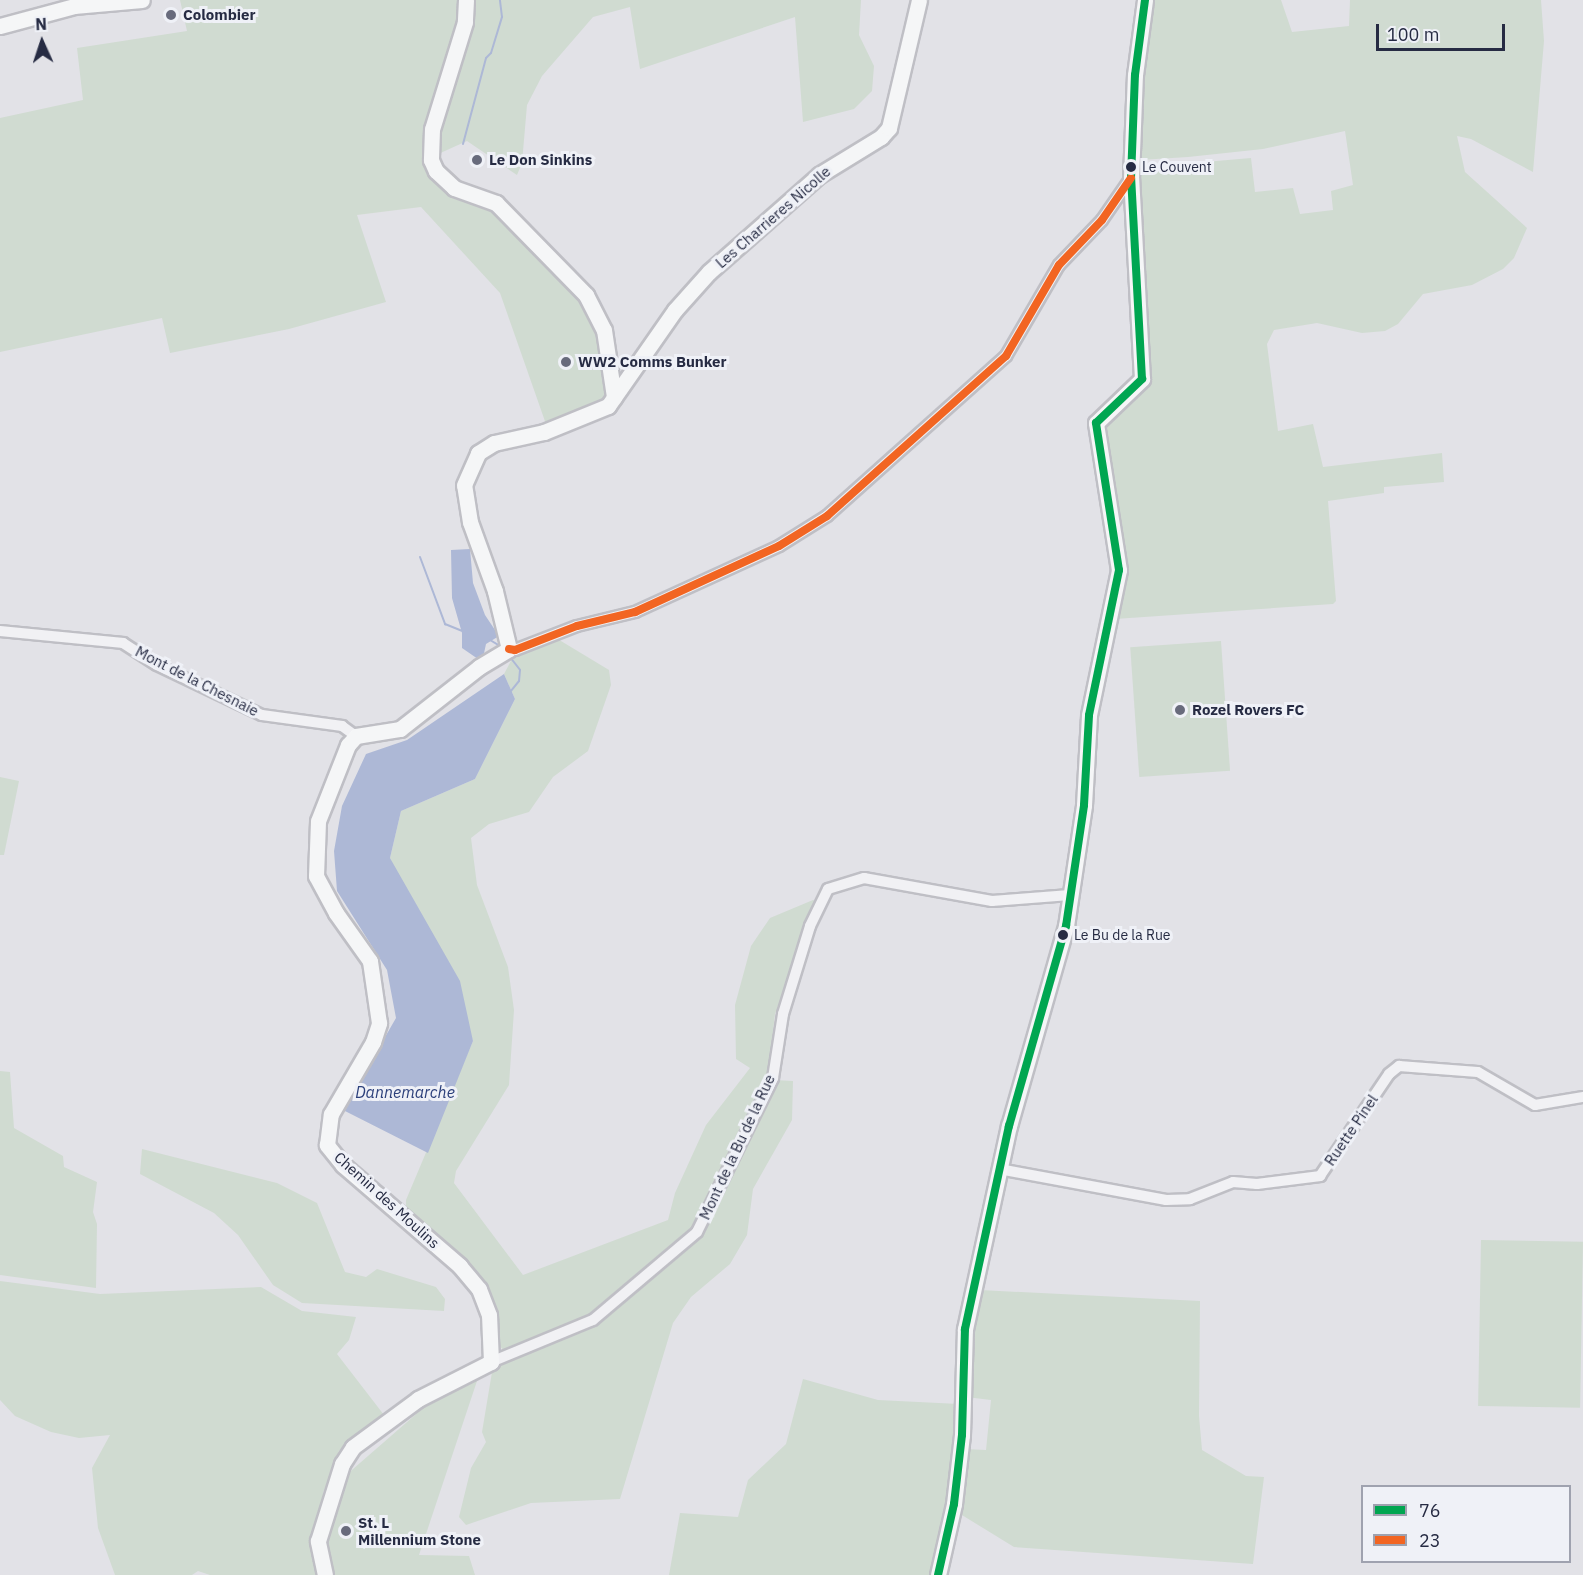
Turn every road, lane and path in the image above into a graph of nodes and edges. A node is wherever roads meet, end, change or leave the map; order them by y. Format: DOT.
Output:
graph roads {
  1 [pos="142,0"];
  2 [pos="466,0"];
  3 [pos="919,0"];
  4 [pos="1144,0"];
  5 [pos="76,3"];
  6 [pos="0,26"];
  7 [pos="1131,178"];
  8 [pos="614,397"];
  9 [pos="0,631"];
  10 [pos="509,649"];
  11 [pos="356,736"];
  12 [pos="1070,895"];
  13 [pos="1583,1097"];
  14 [pos="999,1169"];
  15 [pos="491,1362"];
  16 [pos="325,1575"];
  17 [pos="938,1575"];
  1 -- 5 [label="street"];
  2 -- 8 [label="street"];
  3 -- 8 [label="street, Les Charrieres Nicolle"];
  4 -- 7 [label="street"];
  5 -- 6 [label="street"];
  7 -- 10 [label="street"];
  7 -- 12 [label="street"];
  8 -- 10 [label="street"];
  9 -- 11 [label="street, Mont de la Chesnaie"];
  10 -- 11 [label="street"];
  11 -- 15 [label="street, Chemin des Moulins"];
  12 -- 14 [label="street"];
  12 -- 15 [label="street, Mont de la Bu de la Rue"];
  13 -- 14 [label="street, Ruette Pinel"];
  14 -- 17 [label="street"];
  15 -- 16 [label="street"];
}
